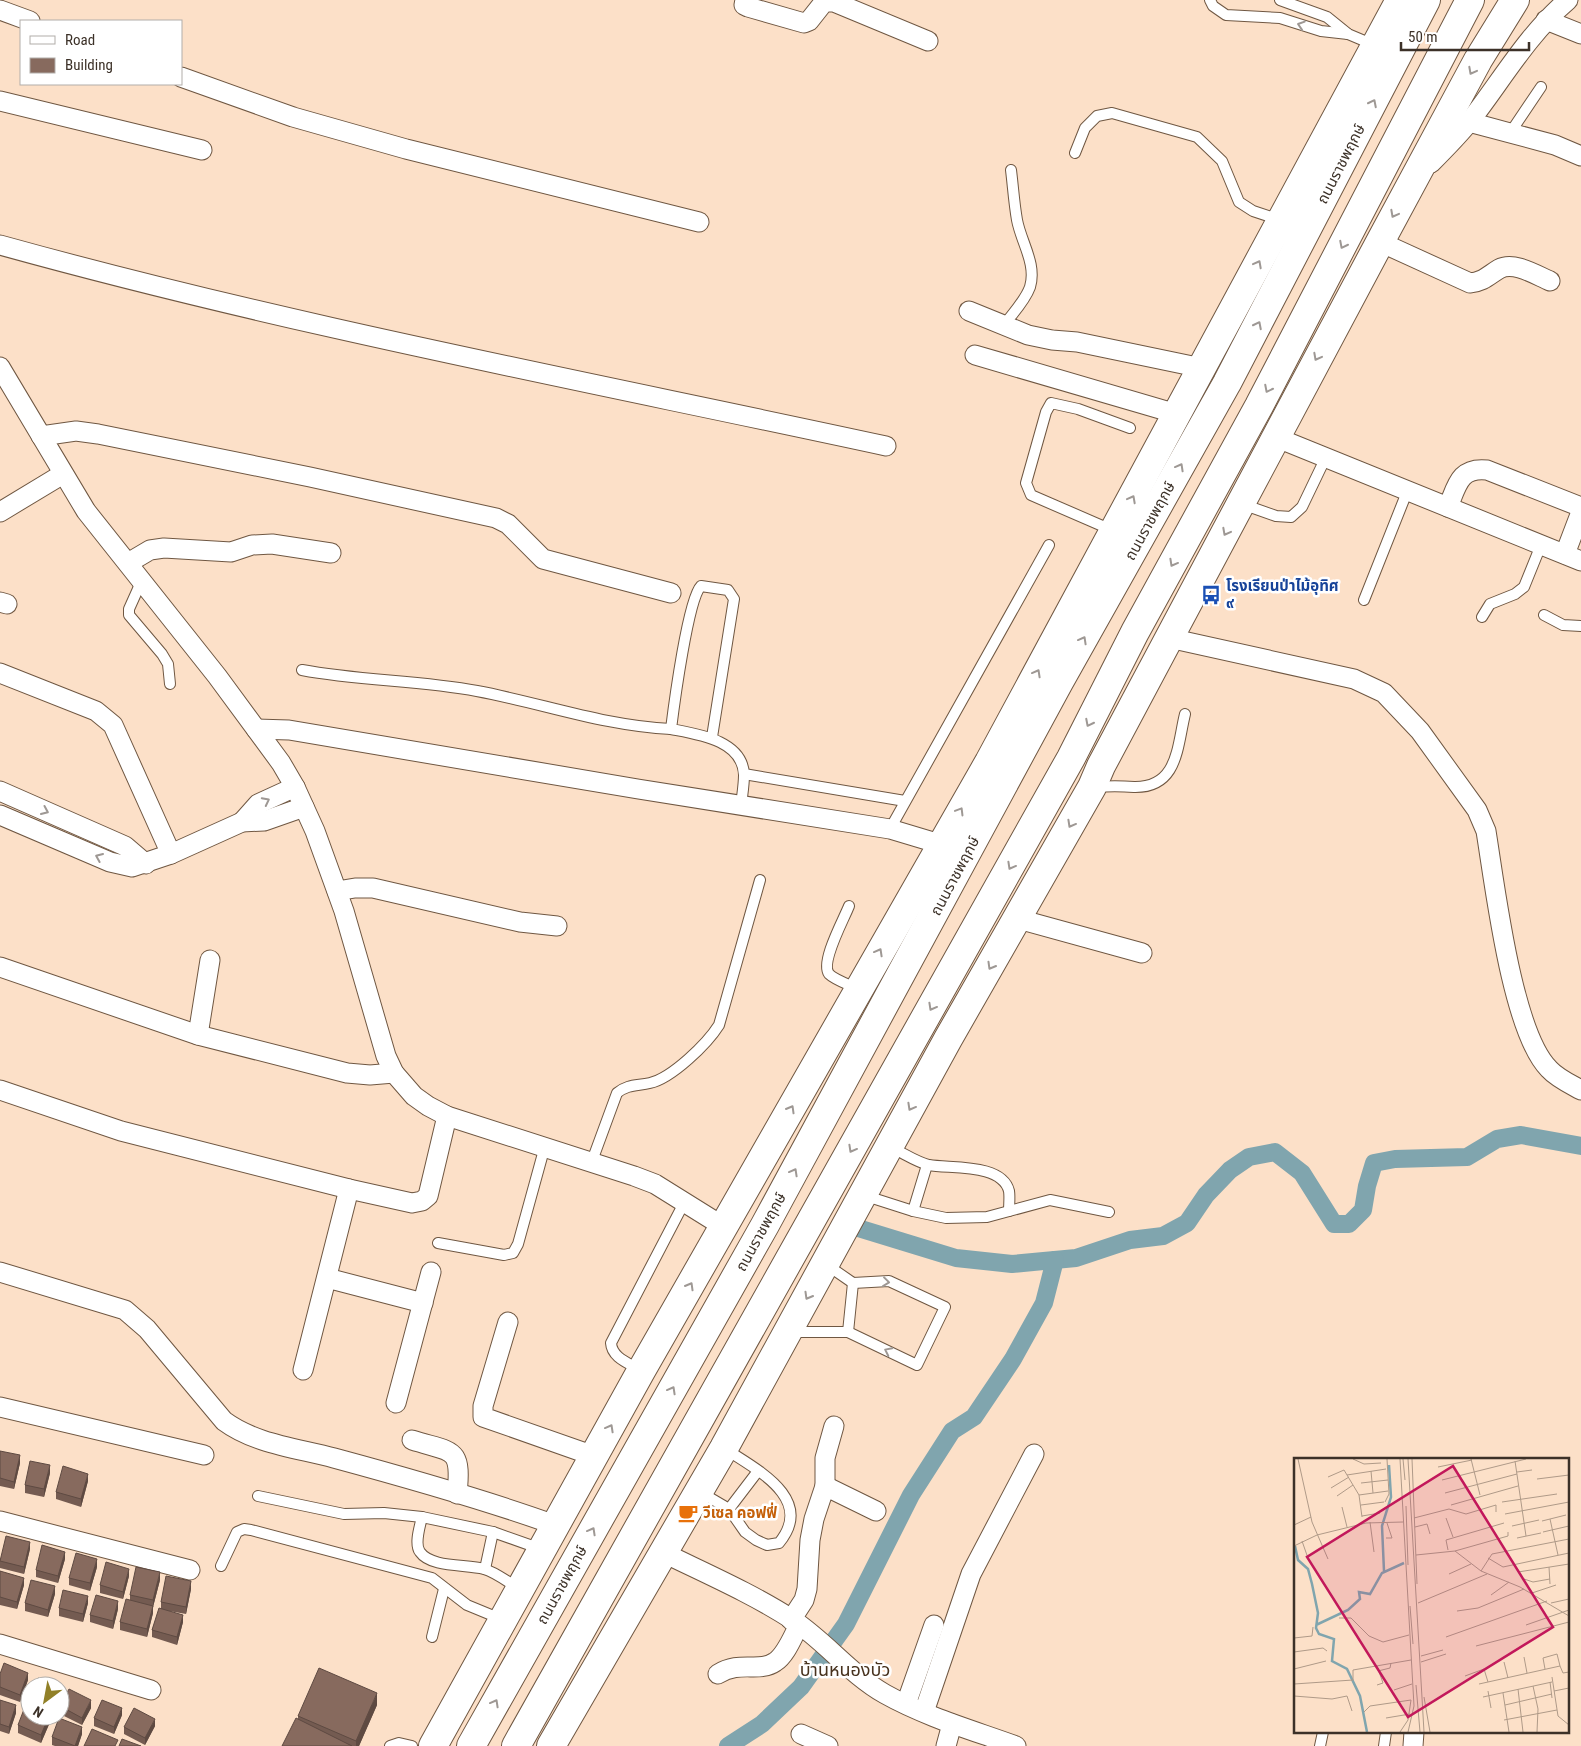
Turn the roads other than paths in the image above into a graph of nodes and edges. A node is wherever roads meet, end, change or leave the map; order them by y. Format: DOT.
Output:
graph roads {
  1 [pos="745,0"];
  2 [pos="1210,0"];
  3 [pos="1280,0"];
  4 [pos="1380,0"];
  5 [pos="1400,0"];
  6 [pos="1426,0"];
  7 [pos="1470,0"];
  8 [pos="1515,0"];
  9 [pos="1568,0"];
  10 [pos="0,10"];
  11 [pos="27,20"];
  12 [pos="1546,20"];
  13 [pos="1581,34"];
  14 [pos="1358,38"];
  15 [pos="928,41"];
  16 [pos="182,77"];
  17 [pos="1355,82"];
  18 [pos="1541,87"];
  19 [pos="0,101"];
  20 [pos="1469,122"];
  21 [pos="1510,133"];
  22 [pos="202,150"];
  23 [pos="1075,153"];
  24 [pos="1581,156"];
  25 [pos="1011,170"];
  26 [pos="1409,187"];
  27 [pos="1281,221"];
  28 [pos="699,222"];
  29 [pos="1380,242"];
  30 [pos="0,245"];
  31 [pos="1550,281"];
  32 [pos="969,311"];
  33 [pos="1004,325"];
  34 [pos="975,355"];
  35 [pos="0,367"];
  36 [pos="1202,368"];
  37 [pos="1178,414"];
  38 [pos="1130,428"];
  39 [pos="41,436"];
  40 [pos="1275,436"];
  41 [pos="886,446"];
  42 [pos="1326,457"];
  43 [pos="63,474"];
  44 [pos="1407,492"];
  45 [pos="1241,504"];
  46 [pos="1448,507"];
  47 [pos="1581,507"];
  48 [pos="0,512"];
  49 [pos="1581,512"];
  50 [pos="1115,532"];
  51 [pos="1541,545"];
  52 [pos="1048,546"];
  53 [pos="330,553"];
  54 [pos="1573,558"];
  55 [pos="128,563"];
  56 [pos="142,580"];
  57 [pos="671,594"];
  58 [pos="1364,600"];
  59 [pos="1544,615"];
  60 [pos="1482,617"];
  61 [pos="1581,626"];
  62 [pos="1135,632"];
  63 [pos="1169,638"];
  64 [pos="302,670"];
  65 [pos="0,673"];
  66 [pos="1059,682"];
  67 [pos="170,684"];
  68 [pos="1185,714"];
  69 [pos="256,729"];
  70 [pos="671,729"];
  71 [pos="712,737"];
  72 [pos="989,762"];
  73 [pos="744,774"];
  74 [pos="1097,776"];
  75 [pos="295,787"];
  76 [pos="0,791"];
  77 [pos="905,801"];
  78 [pos="740,806"];
  79 [pos="304,807"];
  80 [pos="0,815"];
  81 [pos="242,822"];
  82 [pos="890,829"];
  83 [pos="940,844"];
  84 [pos="170,854"];
  85 [pos="146,864"];
  86 [pos="760,880"];
  87 [pos="337,891"];
  88 [pos="849,906"];
  89 [pos="1018,919"];
  90 [pos="557,926"];
  91 [pos="1142,953"];
  92 [pos="210,960"];
  93 [pos="0,967"];
  94 [pos="859,989"];
  95 [pos="198,1035"];
  96 [pos="394,1073"];
  97 [pos="0,1090"];
  98 [pos="1581,1090"];
  99 [pos="448,1116"];
  100 [pos="545,1146"];
  101 [pos="889,1146"];
  102 [pos="592,1161"];
  103 [pos="927,1165"];
  104 [pos="349,1189"];
  105 [pos="862,1195"];
  106 [pos="685,1201"];
  107 [pos="913,1211"];
  108 [pos="1009,1211"];
  109 [pos="1109,1212"];
  110 [pos="724,1227"];
  111 [pos="438,1243"];
  112 [pos="826,1264"];
  113 [pos="0,1272"];
  114 [pos="431,1272"];
  115 [pos="327,1278"];
  116 [pos="854,1283"];
  117 [pos="423,1304"];
  118 [pos="508,1322"];
  119 [pos="787,1332"];
  120 [pos="848,1332"];
  121 [pos="303,1370"];
  122 [pos="641,1371"];
  123 [pos="396,1402"];
  124 [pos="0,1407"];
  125 [pos="834,1426"];
  126 [pos="412,1440"];
  127 [pos="724,1448"];
  128 [pos="1034,1454"];
  129 [pos="204,1455"];
  130 [pos="594,1456"];
  131 [pos="758,1471"];
  132 [pos="825,1486"];
  133 [pos="699,1492"];
  134 [pos="457,1494"];
  135 [pos="258,1496"];
  136 [pos="729,1509"];
  137 [pos="876,1511"];
  138 [pos="422,1517"];
  139 [pos="0,1521"];
  140 [pos="555,1525"];
  141 [pos="493,1532"];
  142 [pos="542,1549"];
  143 [pos="664,1553"];
  144 [pos="221,1566"];
  145 [pos="484,1569"];
  146 [pos="190,1570"];
  147 [pos="444,1588"];
  148 [pos="519,1589"];
  149 [pos="502,1620"];
  150 [pos="795,1622"];
  151 [pos="934,1625"];
  152 [pos="432,1636"];
  153 [pos="0,1644"];
  154 [pos="718,1674"];
  155 [pos="151,1690"];
  156 [pos="906,1704"];
  157 [pos="924,1712"];
  158 [pos="952,1724"];
  159 [pos="801,1734"];
  160 [pos="977,1739"];
  161 [pos="390,1746"];
  162 [pos="412,1746"];
  163 [pos="433,1746"];
  164 [pos="471,1746"];
  165 [pos="516,1746"];
  166 [pos="551,1746"];
  167 [pos="828,1746"];
  168 [pos="946,1746"];
  169 [pos="1016,1746"];
  1 -- 15 [label="street"];
  14 -- 2 [label="lane, one-way"];
  3 -- 14 [label="lane"];
  4 -- 14 [label="main road"];
  5 -- 17 [label="main road"];
  66 -- 6 [label="main road, ถนนราชพฤกษ์, one-way"];
  7 -- 62 [label="main road, one-way"];
  8 -- 26 [label="main road, one-way"];
  9 -- 12 [label="street"];
  10 -- 11 [label="street"];
  12 -- 13 [label="street"];
  12 -- 20 [label="street"];
  14 -- 17 [label="main road"];
  16 -- 28 [label="street"];
  17 -- 27 [label="main road"];
  18 -- 21 [label="lane"];
  19 -- 22 [label="street"];
  20 -- 21 [label="street"];
  20 -- 26 [label="street"];
  21 -- 24 [label="street"];
  23 -- 27 [label="lane"];
  25 -- 33 [label="lane"];
  26 -- 29 [label="main road, one-way"];
  36 -- 27 [label="main road, one-way"];
  29 -- 31 [label="street"];
  29 -- 40 [label="main road, one-way"];
  30 -- 41 [label="street"];
  32 -- 33 [label="street"];
  33 -- 36 [label="street"];
  34 -- 37 [label="street"];
  35 -- 39 [label="street"];
  36 -- 37 [label="main road"];
  50 -- 37 [label="main road, one-way"];
  38 -- 50 [label="lane"];
  39 -- 43 [label="street"];
  39 -- 57 [label="street"];
  40 -- 42 [label="street"];
  40 -- 45 [label="main road"];
  42 -- 44 [label="street"];
  42 -- 45 [label="lane"];
  43 -- 48 [label="street"];
  43 -- 55 [label="street"];
  44 -- 46 [label="street"];
  44 -- 58 [label="lane"];
  45 -- 63 [label="main road, one-way"];
  46 -- 47 [label="street"];
  46 -- 51 [label="street"];
  49 -- 54 [label="street"];
  72 -- 50 [label="main road, one-way"];
  51 -- 54 [label="street"];
  51 -- 60 [label="lane"];
  52 -- 77 [label="lane"];
  53 -- 55 [label="street"];
  55 -- 56 [label="street"];
  56 -- 67 [label="lane"];
  56 -- 69 [label="street"];
  59 -- 61 [label="lane"];
  62 -- 74 [label="main road"];
  62 -- 165 [label="main road, one-way"];
  63 -- 74 [label="main road"];
  63 -- 98 [label="street"];
  64 -- 70 [label="lane"];
  65 -- 84 [label="street"];
  66 -- 72 [label="main road"];
  164 -- 66 [label="main road, ถนนราชพฤกษ์, one-way"];
  68 -- 74 [label="lane"];
  69 -- 75 [label="street"];
  69 -- 78 [label="street"];
  70 -- 71 [label="lane"];
  70 -- 71 [label="lane"];
  71 -- 73 [label="lane"];
  83 -- 72 [label="main road, ถนนราชพฤกษ์, one-way"];
  73 -- 77 [label="lane"];
  73 -- 78 [label="lane"];
  74 -- 89 [label="main road, one-way"];
  75 -- 79 [label="street"];
  81 -- 75 [label="street, one-way"];
  76 -- 85 [label="street, one-way"];
  77 -- 82 [label="lane"];
  78 -- 82 [label="street"];
  79 -- 81 [label="street"];
  79 -- 87 [label="street"];
  85 -- 80 [label="street, one-way"];
  81 -- 84 [label="street"];
  82 -- 83 [label="street"];
  94 -- 83 [label="main road, ถนนราชพฤกษ์, one-way"];
  84 -- 85 [label="street"];
  86 -- 102 [label="lane"];
  87 -- 90 [label="street"];
  87 -- 96 [label="street"];
  88 -- 94 [label="lane"];
  89 -- 91 [label="street"];
  89 -- 101 [label="main road, one-way"];
  92 -- 95 [label="street"];
  93 -- 95 [label="street"];
  110 -- 94 [label="main road, ถนนราชพฤกษ์, one-way"];
  95 -- 96 [label="street"];
  96 -- 99 [label="street"];
  97 -- 104 [label="street"];
  99 -- 100 [label="street"];
  99 -- 104 [label="street"];
  100 -- 102 [label="street"];
  100 -- 111 [label="lane"];
  101 -- 103 [label="lane"];
  101 -- 105 [label="main road"];
  102 -- 106 [label="street"];
  103 -- 107 [label="lane"];
  103 -- 108 [label="lane"];
  104 -- 115 [label="street"];
  105 -- 107 [label="lane"];
  105 -- 112 [label="main road"];
  106 -- 110 [label="street"];
  106 -- 122 [label="lane"];
  107 -- 108 [label="lane"];
  108 -- 109 [label="lane"];
  122 -- 110 [label="main road, ถนนราชพฤกษ์, one-way"];
  112 -- 116 [label="lane"];
  112 -- 119 [label="main road, one-way"];
  113 -- 134 [label="street"];
  114 -- 117 [label="street"];
  115 -- 117 [label="street"];
  115 -- 121 [label="street"];
  116 -- 120 [label="lane"];
  116 -- 120 [label="lane, one-way"];
  117 -- 123 [label="street"];
  118 -- 130 [label="street"];
  119 -- 120 [label="lane"];
  119 -- 127 [label="main road"];
  130 -- 122 [label="main road, ถนนราชพฤกษ์, one-way"];
  124 -- 129 [label="street"];
  125 -- 132 [label="street"];
  126 -- 134 [label="street"];
  127 -- 131 [label="lane"];
  127 -- 133 [label="main road"];
  128 -- 157 [label="street"];
  130 -- 140 [label="main road, ถนนราชพฤกษ์"];
  131 -- 136 [label="lane"];
  131 -- 136 [label="lane"];
  132 -- 137 [label="street"];
  132 -- 150 [label="street"];
  133 -- 136 [label="lane"];
  133 -- 143 [label="main road"];
  134 -- 140 [label="street"];
  135 -- 138 [label="lane"];
  138 -- 141 [label="lane"];
  138 -- 145 [label="lane"];
  139 -- 146 [label="street"];
  140 -- 142 [label="main road, ถนนราชพฤกษ์"];
  141 -- 142 [label="lane"];
  141 -- 145 [label="lane"];
  142 -- 148 [label="main road, ถนนราชพฤกษ์"];
  143 -- 150 [label="street"];
  143 -- 166 [label="main road"];
  144 -- 147 [label="lane"];
  145 -- 148 [label="lane"];
  147 -- 149 [label="lane"];
  147 -- 152 [label="lane"];
  148 -- 149 [label="main road, ถนนราชพฤกษ์"];
  149 -- 163 [label="main road, ถนนราชพฤกษ์"];
  150 -- 154 [label="street"];
  150 -- 156 [label="street"];
  151 -- 156 [label="street"];
  153 -- 155 [label="street"];
  156 -- 157 [label="street"];
  157 -- 158 [label="street"];
  158 -- 160 [label="street"];
  158 -- 168 [label="street"];
  159 -- 167 [label="street"];
  160 -- 169 [label="street"];
  161 -- 162 [label="lane"];
}
